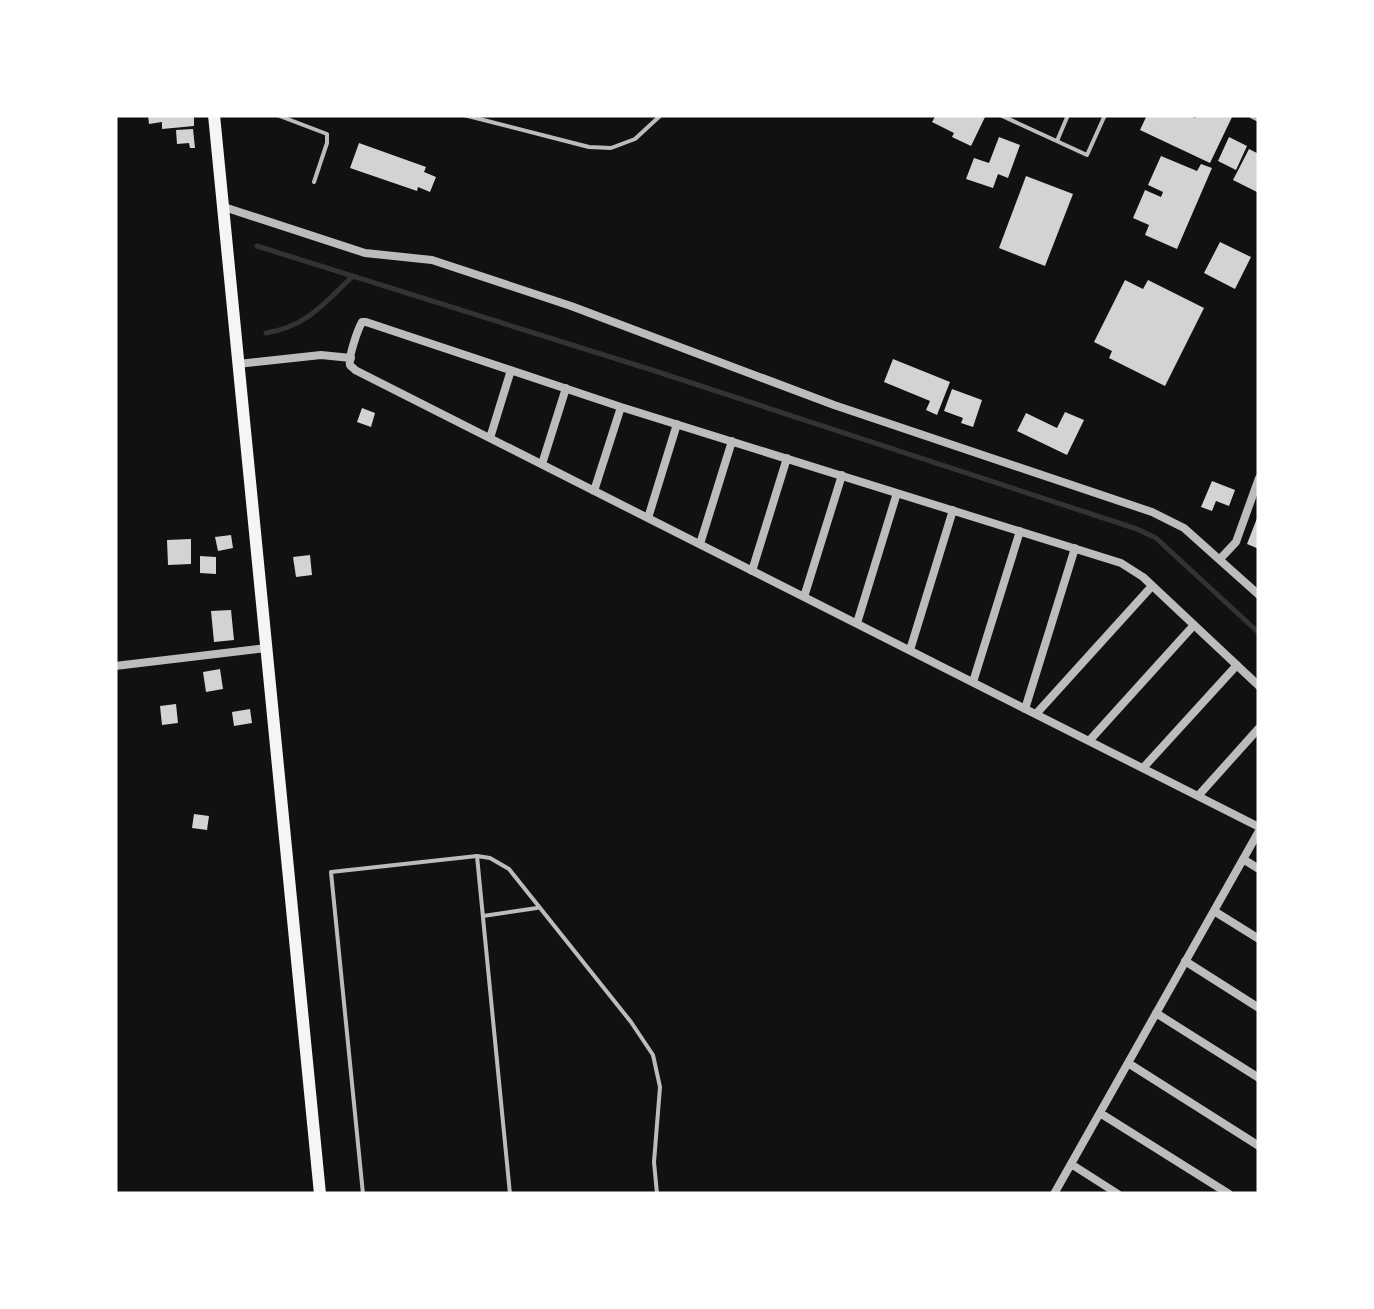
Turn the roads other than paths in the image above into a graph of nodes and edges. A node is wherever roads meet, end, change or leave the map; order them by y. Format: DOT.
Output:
graph roads {
  1 [pos="214,115"];
  2 [pos="277,115"];
  3 [pos="464,115"];
  4 [pos="661,115"];
  5 [pos="1000,115"];
  6 [pos="1068,115"];
  7 [pos="1105,115"];
  8 [pos="1056,141"];
  9 [pos="314,182"];
  10 [pos="223,207"];
  11 [pos="350,358"];
  12 [pos="238,364"];
  13 [pos="511,370"];
  14 [pos="566,388"];
  15 [pos="620,406"];
  16 [pos="677,424"];
  17 [pos="490,438"];
  18 [pos="732,441"];
  19 [pos="787,458"];
  20 [pos="542,464"];
  21 [pos="842,476"];
  22 [pos="1259,478"];
  23 [pos="594,491"];
  24 [pos="897,493"];
  25 [pos="953,510"];
  26 [pos="648,518"];
  27 [pos="1020,531"];
  28 [pos="700,544"];
  29 [pos="1075,548"];
  30 [pos="1220,559"];
  31 [pos="752,570"];
  32 [pos="1152,586"];
  33 [pos="1259,595"];
  34 [pos="804,597"];
  35 [pos="857,623"];
  36 [pos="1194,625"];
  37 [pos="266,648"];
  38 [pos="910,650"];
  39 [pos="1237,665"];
  40 [pos="115,666"];
  41 [pos="973,682"];
  42 [pos="1259,686"];
  43 [pos="1025,708"];
  44 [pos="1036,714"];
  45 [pos="1259,728"];
  46 [pos="1089,740"];
  47 [pos="1143,768"];
  48 [pos="1198,796"];
  49 [pos="1259,829"];
  50 [pos="477,856"];
  51 [pos="1243,859"];
  52 [pos="1259,869"];
  53 [pos="540,908"];
  54 [pos="1214,910"];
  55 [pos="483,916"];
  56 [pos="1259,939"];
  57 [pos="1185,961"];
  58 [pos="1259,1008"];
  59 [pos="1156,1013"];
  60 [pos="1128,1063"];
  61 [pos="1259,1078"];
  62 [pos="1100,1112"];
  63 [pos="1259,1146"];
  64 [pos="1071,1164"];
  65 [pos="320,1194"];
  66 [pos="363,1194"];
  67 [pos="510,1194"];
  68 [pos="657,1194"];
  69 [pos="1054,1194"];
  70 [pos="1118,1194"];
  71 [pos="1229,1194"];
  1 -- 10 [label="highway"];
  2 -- 9 [label="lane"];
  3 -- 4 [label="lane"];
  5 -- 8 [label="lane"];
  6 -- 8 [label="lane"];
  7 -- 8 [label="lane"];
  10 -- 12 [label="highway"];
  10 -- 30 [label="street"];
  11 -- 12 [label="street"];
  11 -- 13 [label="street"];
  11 -- 17 [label="street"];
  12 -- 37 [label="highway"];
  13 -- 14 [label="street"];
  13 -- 17 [label="street"];
  14 -- 15 [label="street"];
  14 -- 20 [label="street"];
  15 -- 16 [label="street"];
  15 -- 23 [label="street"];
  16 -- 18 [label="street"];
  16 -- 26 [label="street"];
  17 -- 20 [label="street"];
  18 -- 19 [label="street"];
  18 -- 28 [label="street"];
  19 -- 21 [label="street"];
  19 -- 31 [label="street"];
  20 -- 23 [label="street"];
  21 -- 24 [label="street"];
  21 -- 34 [label="street"];
  22 -- 30 [label="street"];
  23 -- 26 [label="street"];
  24 -- 25 [label="street"];
  24 -- 35 [label="street"];
  25 -- 27 [label="street"];
  25 -- 38 [label="street"];
  26 -- 28 [label="street"];
  27 -- 29 [label="street"];
  27 -- 41 [label="street"];
  28 -- 31 [label="street"];
  29 -- 32 [label="street"];
  29 -- 43 [label="street"];
  30 -- 33 [label="street"];
  31 -- 34 [label="street"];
  32 -- 36 [label="street"];
  32 -- 44 [label="street"];
  34 -- 35 [label="street"];
  35 -- 38 [label="street"];
  36 -- 39 [label="street"];
  36 -- 46 [label="street"];
  37 -- 40 [label="street"];
  37 -- 65 [label="highway"];
  38 -- 41 [label="street"];
  39 -- 42 [label="street"];
  39 -- 47 [label="street"];
  41 -- 43 [label="street"];
  43 -- 44 [label="street"];
  44 -- 46 [label="street"];
  45 -- 48 [label="street"];
  46 -- 47 [label="street"];
  47 -- 48 [label="street"];
  48 -- 49 [label="street"];
  49 -- 51 [label="street"];
  50 -- 53 [label="lane"];
  50 -- 55 [label="lane"];
  50 -- 66 [label="lane"];
  51 -- 52 [label="street"];
  51 -- 54 [label="street"];
  53 -- 55 [label="lane"];
  53 -- 68 [label="lane"];
  54 -- 56 [label="street"];
  54 -- 57 [label="street"];
  55 -- 67 [label="lane"];
  57 -- 58 [label="street"];
  57 -- 59 [label="street"];
  59 -- 60 [label="street"];
  59 -- 61 [label="street"];
  60 -- 62 [label="street"];
  60 -- 63 [label="street"];
  62 -- 64 [label="street"];
  62 -- 71 [label="street"];
  64 -- 69 [label="street"];
  64 -- 70 [label="street"];
}
